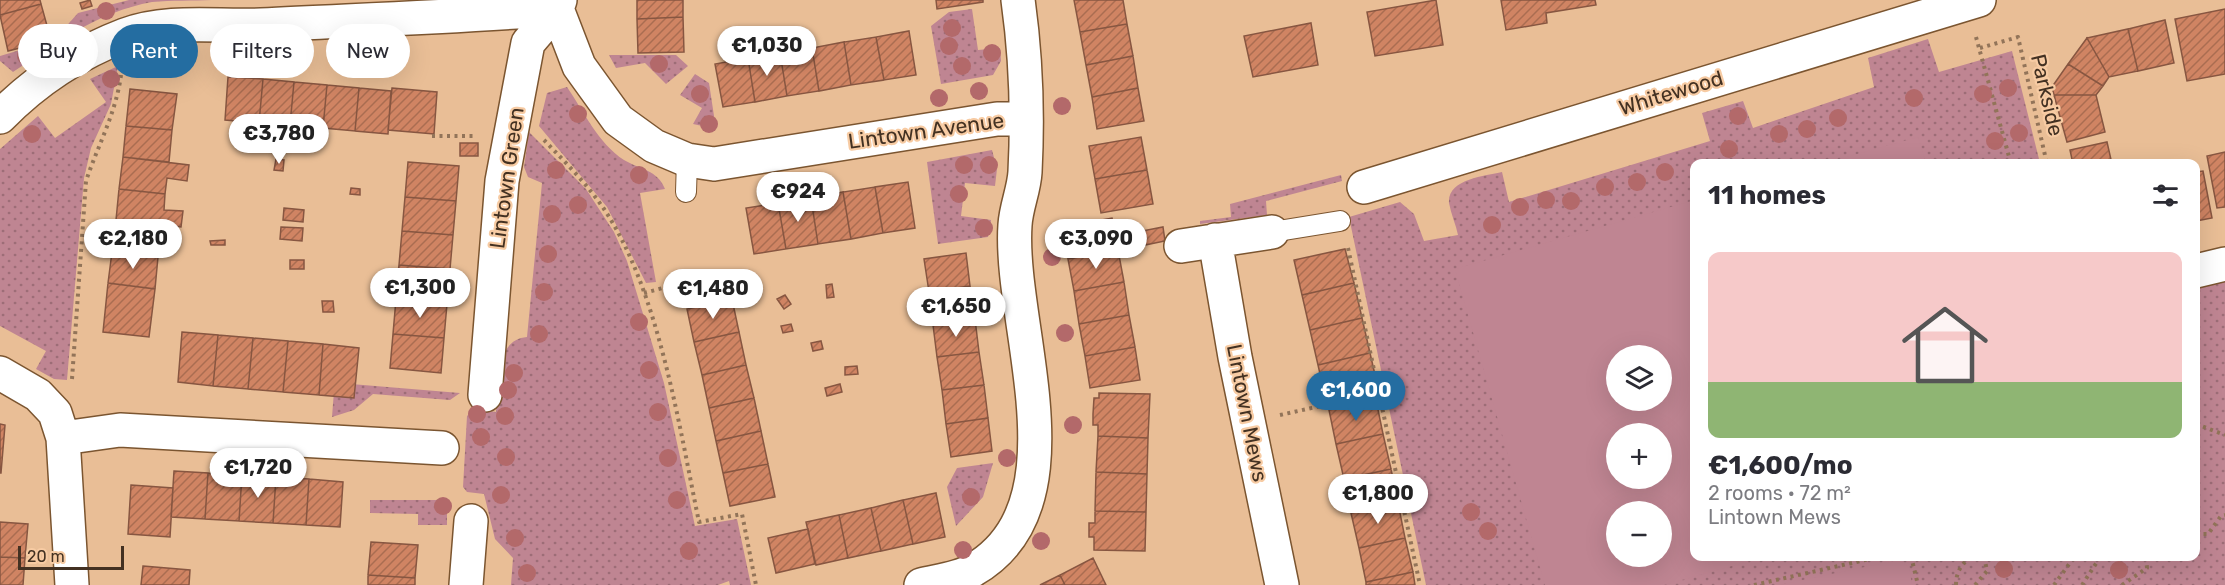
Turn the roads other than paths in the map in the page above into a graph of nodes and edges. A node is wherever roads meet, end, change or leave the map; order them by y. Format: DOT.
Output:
graph roads {
  1 [pos="1018,0"];
  2 [pos="558,4"];
  3 [pos="248,13"];
  4 [pos="1976,15"];
  5 [pos="0,117"];
  6 [pos="1026,118"];
  7 [pos="687,160"];
  8 [pos="1364,187"];
  9 [pos="686,192"];
  10 [pos="1340,221"];
  11 [pos="1272,232"];
  12 [pos="1215,240"];
  13 [pos="1181,246"];
  14 [pos="2225,264"];
  15 [pos="2200,270"];
  16 [pos="0,373"];
  17 [pos="485,395"];
  18 [pos="63,438"];
  19 [pos="442,448"];
  20 [pos="471,521"];
  21 [pos="72,585"];
  22 [pos="466,585"];
  23 [pos="921,585"];
  24 [pos="1282,585"];
  1 -- 6 [label="street"];
  2 -- 3 [label="street"];
  2 -- 7 [label="street, Lintown Avenue"];
  2 -- 17 [label="street, Lintown Green"];
  3 -- 5 [label="street"];
  4 -- 8 [label="street, Whitewood"];
  6 -- 7 [label="street, Lintown Avenue"];
  6 -- 23 [label="street, Lintown Avenue"];
  7 -- 9 [label="lane"];
  10 -- 11 [label="lane"];
  11 -- 12 [label="street"];
  12 -- 13 [label="street"];
  12 -- 24 [label="street, Lintown Mews"];
  14 -- 15 [label="street"];
  16 -- 18 [label="street"];
  18 -- 19 [label="street"];
  18 -- 21 [label="street"];
  20 -- 22 [label="street"];
}
